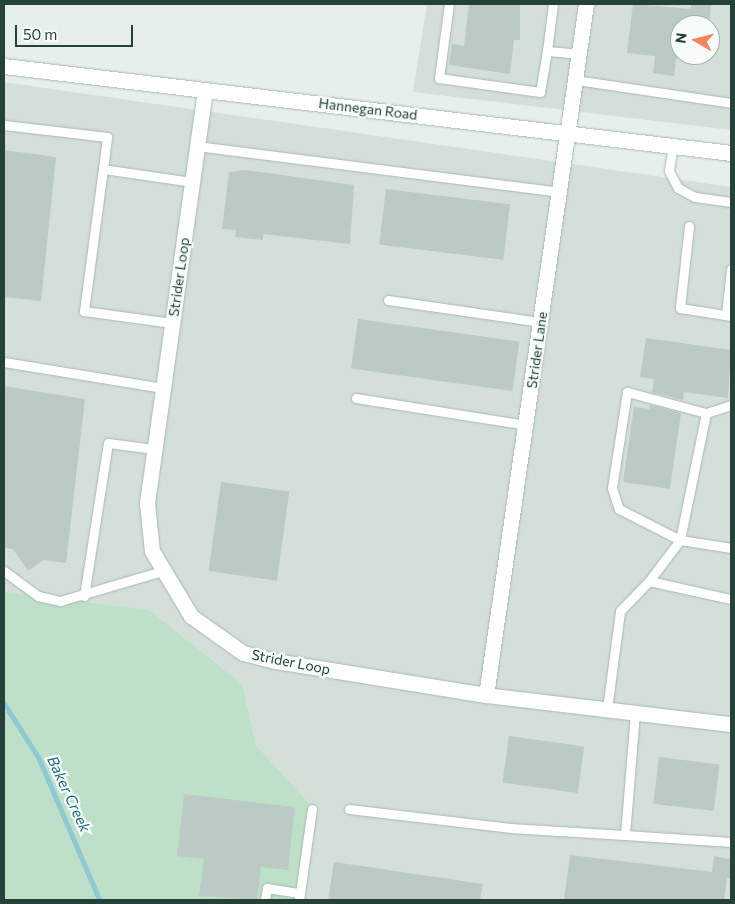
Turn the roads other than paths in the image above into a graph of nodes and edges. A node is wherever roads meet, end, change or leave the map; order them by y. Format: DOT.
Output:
graph roads {
  1 [pos="449,4"];
  2 [pos="553,4"];
  3 [pos="586,4"];
  4 [pos="547,50"];
  5 [pos="579,54"];
  6 [pos="4,66"];
  7 [pos="576,80"];
  8 [pos="205,90"];
  9 [pos="731,103"];
  10 [pos="4,125"];
  11 [pos="568,132"];
  12 [pos="673,145"];
  13 [pos="197,146"];
  14 [pos="731,153"];
  15 [pos="103,169"];
  16 [pos="192,182"];
  17 [pos="560,192"];
  18 [pos="731,202"];
  19 [pos="690,226"];
  20 [pos="731,269"];
  21 [pos="388,300"];
  22 [pos="729,316"];
  23 [pos="541,322"];
  24 [pos="172,323"];
  25 [pos="4,362"];
  26 [pos="163,388"];
  27 [pos="356,398"];
  28 [pos="731,405"];
  29 [pos="706,413"];
  30 [pos="526,425"];
  31 [pos="154,449"];
  32 [pos="680,540"];
  33 [pos="731,548"];
  34 [pos="4,571"];
  35 [pos="162,571"];
  36 [pos="648,582"];
  37 [pos="84,596"];
  38 [pos="731,599"];
  39 [pos="486,695"];
  40 [pos="607,709"];
  41 [pos="635,713"];
  42 [pos="731,724"];
  43 [pos="312,809"];
  44 [pos="349,809"];
  45 [pos="625,835"];
  46 [pos="731,842"];
  47 [pos="300,897"];
  48 [pos="266,900"];
  1 -- 4 [label="lane"];
  2 -- 4 [label="lane"];
  3 -- 5 [label="street, Strider Lane"];
  4 -- 5 [label="lane"];
  5 -- 7 [label="street, Strider Lane"];
  6 -- 8 [label="street, Hannegan Road"];
  7 -- 9 [label="lane"];
  7 -- 11 [label="street, Strider Lane"];
  8 -- 11 [label="street, Hannegan Road"];
  8 -- 13 [label="street, Strider Loop"];
  10 -- 15 [label="lane"];
  11 -- 12 [label="street, Hannegan Road"];
  11 -- 17 [label="street, Strider Lane"];
  12 -- 14 [label="street, Hannegan Road"];
  12 -- 18 [label="lane"];
  13 -- 16 [label="street, Strider Loop"];
  13 -- 17 [label="lane"];
  15 -- 16 [label="lane"];
  15 -- 24 [label="lane"];
  16 -- 24 [label="street, Strider Loop"];
  17 -- 23 [label="street, Strider Lane"];
  19 -- 22 [label="lane"];
  20 -- 22 [label="lane"];
  21 -- 23 [label="lane"];
  23 -- 30 [label="street, Strider Lane"];
  24 -- 26 [label="street, Strider Loop"];
  25 -- 26 [label="lane"];
  26 -- 31 [label="street, Strider Loop"];
  27 -- 30 [label="lane"];
  28 -- 29 [label="lane"];
  29 -- 32 [label="lane"];
  29 -- 32 [label="lane"];
  30 -- 39 [label="street, Strider Lane"];
  31 -- 35 [label="street, Strider Loop"];
  31 -- 37 [label="lane"];
  32 -- 33 [label="lane"];
  32 -- 36 [label="lane"];
  34 -- 37 [label="lane"];
  35 -- 37 [label="lane"];
  35 -- 39 [label="street, Strider Loop"];
  36 -- 38 [label="lane"];
  36 -- 40 [label="lane"];
  39 -- 40 [label="street, Strider Loop"];
  40 -- 41 [label="street, Strider Loop"];
  41 -- 42 [label="street, Strider Loop"];
  41 -- 45 [label="lane"];
  43 -- 47 [label="lane"];
  44 -- 45 [label="lane"];
  45 -- 46 [label="lane"];
  47 -- 48 [label="lane"];
}
